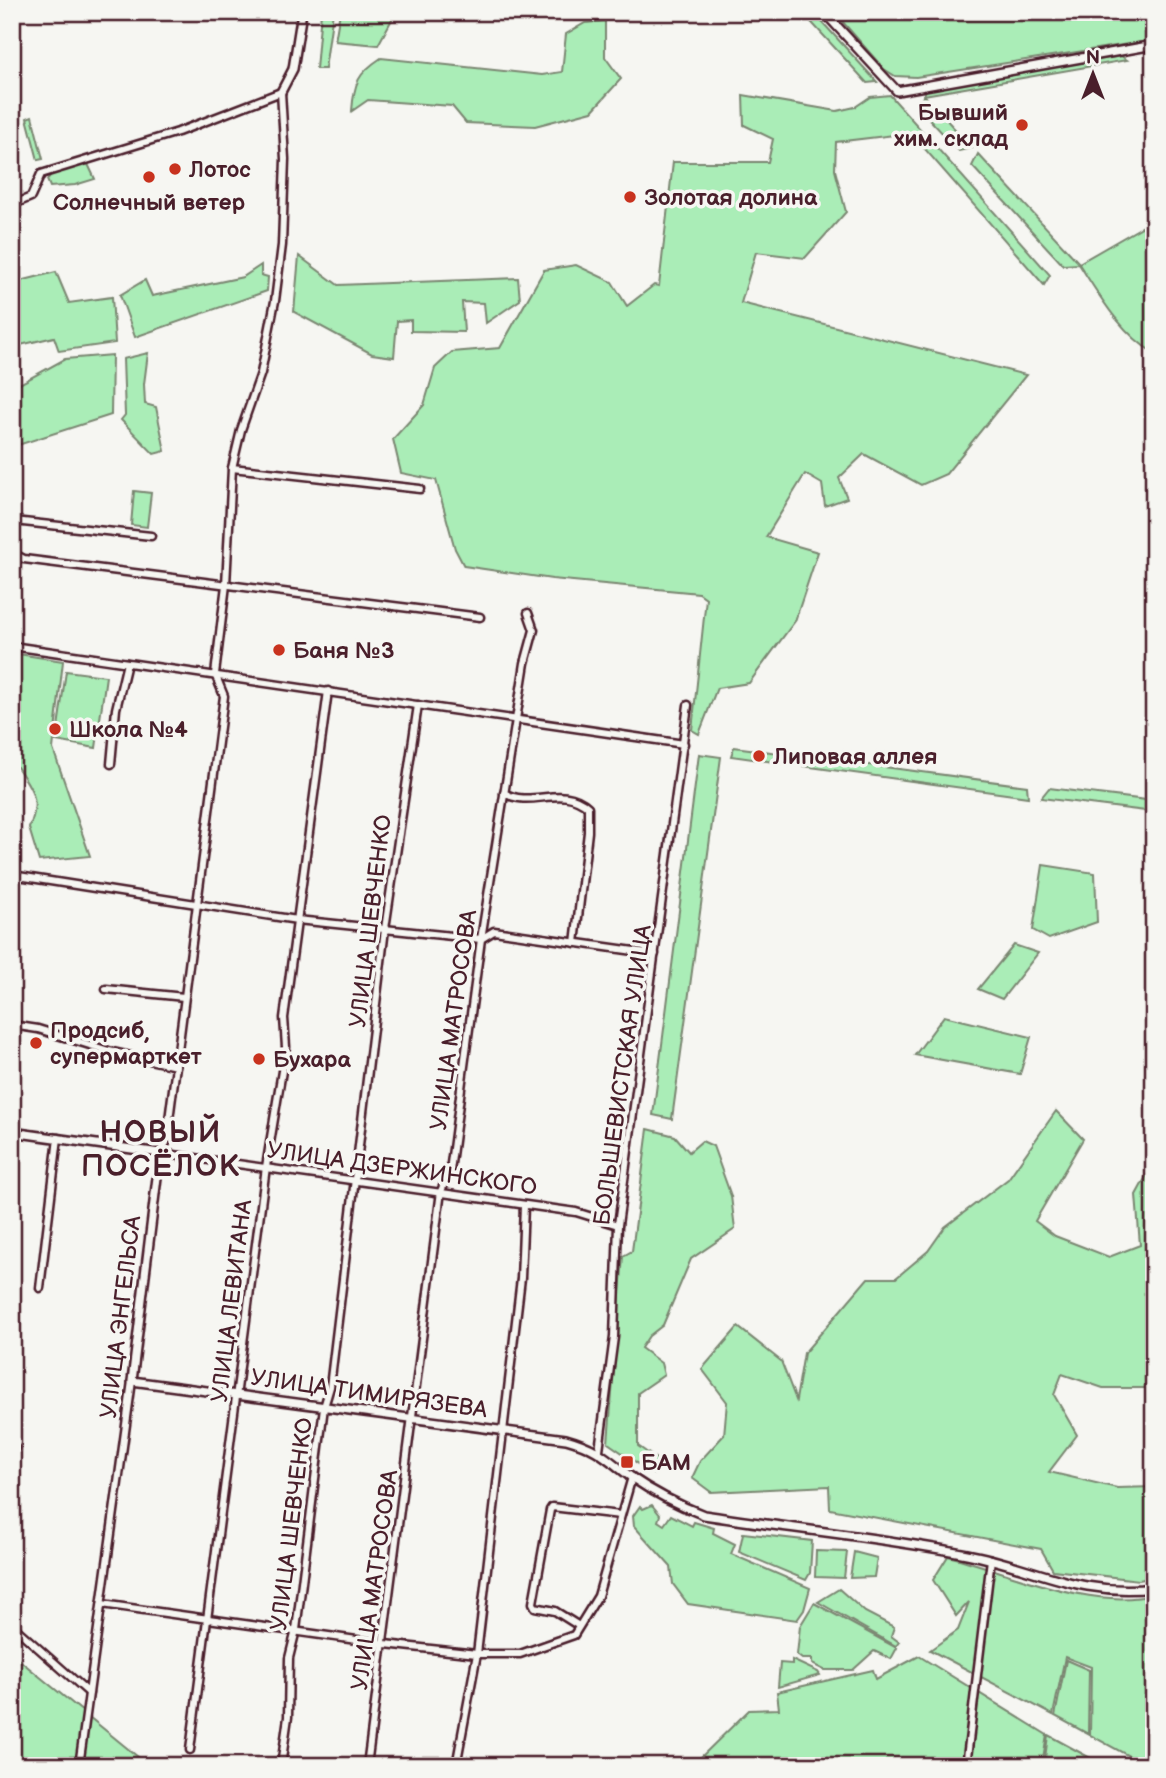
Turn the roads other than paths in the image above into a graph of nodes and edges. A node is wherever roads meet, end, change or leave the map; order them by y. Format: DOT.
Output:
graph roads {
  1 [pos="302,12"];
  2 [pos="824,12"];
  3 [pos="1154,45"];
  4 [pos="281,92"];
  5 [pos="12,205"];
  6 [pos="232,468"];
  7 [pos="420,489"];
  8 [pos="12,524"];
  9 [pos="151,536"];
  10 [pos="12,553"];
  11 [pos="226,584"];
  12 [pos="528,613"];
  13 [pos="480,617"];
  14 [pos="12,646"];
  15 [pos="127,663"];
  16 [pos="215,674"];
  17 [pos="328,691"];
  18 [pos="418,705"];
  19 [pos="688,705"];
  20 [pos="516,719"];
  21 [pos="684,744"];
  22 [pos="111,764"];
  23 [pos="504,793"];
  24 [pos="12,874"];
  25 [pos="196,906"];
  26 [pos="297,920"];
  27 [pos="385,929"];
  28 [pos="481,939"];
  29 [pos="575,943"];
  30 [pos="656,954"];
  31 [pos="106,989"];
  32 [pos="184,997"];
  33 [pos="12,1025"];
  34 [pos="176,1066"];
  35 [pos="12,1132"];
  36 [pos="58,1138"];
  37 [pos="160,1153"];
  38 [pos="265,1167"];
  39 [pos="357,1181"];
  40 [pos="441,1191"];
  41 [pos="524,1206"];
  42 [pos="618,1225"];
  43 [pos="40,1288"];
  44 [pos="132,1381"];
  45 [pos="236,1395"];
  46 [pos="324,1407"];
  47 [pos="414,1419"];
  48 [pos="501,1430"];
  49 [pos="15,1448"];
  50 [pos="599,1450"];
  51 [pos="12,1462"];
  52 [pos="632,1477"];
  53 [pos="620,1515"];
  54 [pos="990,1559"];
  55 [pos="1154,1588"];
  56 [pos="102,1604"];
  57 [pos="205,1619"];
  58 [pos="12,1625"];
  59 [pos="579,1626"];
  60 [pos="296,1630"];
  61 [pos="385,1644"];
  62 [pos="477,1654"];
  63 [pos="89,1693"];
  64 [pos="190,1750"];
  65 [pos="79,1766"];
  66 [pos="281,1766"];
  67 [pos="367,1766"];
  68 [pos="456,1766"];
  69 [pos="966,1766"];
  1 -- 4 [label="street"];
  2 -- 3 [label="street"];
  4 -- 5 [label="street"];
  4 -- 6 [label="street, УЛИЦА ЭНГЕЛЬСА"];
  6 -- 7 [label="street"];
  6 -- 11 [label="street, УЛИЦА ЭНГЕЛЬСА"];
  8 -- 9 [label="street"];
  10 -- 11 [label="street"];
  11 -- 13 [label="street"];
  11 -- 16 [label="street, УЛИЦА ЭНГЕЛЬСА"];
  12 -- 20 [label="street, УЛИЦА МАТРОСОВА"];
  14 -- 15 [label="street"];
  15 -- 16 [label="street"];
  15 -- 22 [label="street"];
  16 -- 17 [label="street"];
  16 -- 25 [label="street, УЛИЦА ЭНГЕЛЬСА"];
  17 -- 18 [label="street"];
  17 -- 26 [label="street, УЛИЦА ЛЕВИТАНА"];
  18 -- 20 [label="street"];
  18 -- 27 [label="street, УЛИЦА ШЕВЧЕНКО"];
  19 -- 21 [label="street, БОЛЬШЕВИСТСКАЯ УЛИЦА"];
  20 -- 21 [label="street"];
  20 -- 23 [label="street, УЛИЦА МАТРОСОВА"];
  21 -- 30 [label="street, БОЛЬШЕВИСТСКАЯ УЛИЦА"];
  23 -- 28 [label="street, УЛИЦА МАТРОСОВА"];
  23 -- 29 [label="street"];
  24 -- 25 [label="street"];
  25 -- 26 [label="street"];
  25 -- 32 [label="street, УЛИЦА ЭНГЕЛЬСА"];
  26 -- 27 [label="street"];
  26 -- 38 [label="street, УЛИЦА ЛЕВИТАНА"];
  27 -- 28 [label="street"];
  27 -- 39 [label="street, УЛИЦА ШЕВЧЕНКО"];
  28 -- 29 [label="street"];
  28 -- 40 [label="street, УЛИЦА МАТРОСОВА"];
  29 -- 30 [label="street"];
  30 -- 42 [label="street, БОЛЬШЕВИСТСКАЯ УЛИЦА"];
  31 -- 32 [label="street"];
  32 -- 34 [label="street, УЛИЦА ЭНГЕЛЬСА"];
  33 -- 34 [label="street"];
  34 -- 37 [label="street, УЛИЦА ЭНГЕЛЬСА"];
  35 -- 36 [label="street, УЛИЦА ДЗЕРЖИНСКОГО"];
  36 -- 37 [label="street, УЛИЦА ДЗЕРЖИНСКОГО"];
  36 -- 43 [label="street"];
  37 -- 38 [label="street, УЛИЦА ДЗЕРЖИНСКОГО"];
  37 -- 44 [label="street, УЛИЦА ЭНГЕЛЬСА"];
  38 -- 39 [label="street, УЛИЦА ДЗЕРЖИНСКОГО"];
  38 -- 45 [label="street, УЛИЦА ЛЕВИТАНА"];
  39 -- 40 [label="street, УЛИЦА ДЗЕРЖИНСКОГО"];
  39 -- 46 [label="street, УЛИЦА ШЕВЧЕНКО"];
  40 -- 41 [label="street, УЛИЦА ДЗЕРЖИНСКОГО"];
  40 -- 47 [label="street, УЛИЦА МАТРОСОВА"];
  41 -- 42 [label="street, УЛИЦА ДЗЕРЖИНСКОГО"];
  41 -- 48 [label="street"];
  42 -- 50 [label="street, БОЛЬШЕВИСТСКАЯ УЛИЦА"];
  44 -- 45 [label="street, УЛИЦА ТИМИРЯЗЕВА"];
  44 -- 56 [label="street, УЛИЦА ЭНГЕЛЬСА"];
  45 -- 46 [label="street, УЛИЦА ТИМИРЯЗЕВА"];
  45 -- 57 [label="street, УЛИЦА ЛЕВИТАНА"];
  46 -- 47 [label="street, УЛИЦА ТИМИРЯЗЕВА"];
  46 -- 60 [label="street, УЛИЦА ШЕВЧЕНКО"];
  47 -- 48 [label="street, УЛИЦА ТИМИРЯЗЕВА"];
  47 -- 61 [label="street, УЛИЦА МАТРОСОВА"];
  48 -- 50 [label="street, УЛИЦА ТИМИРЯЗЕВА"];
  48 -- 62 [label="street"];
  49 -- 51 [label="street"];
  50 -- 52 [label="street"];
  52 -- 53 [label="street"];
  52 -- 54 [label="street"];
  53 -- 59 [label="street"];
  53 -- 59 [label="street"];
  54 -- 55 [label="street"];
  54 -- 69 [label="street"];
  56 -- 57 [label="street"];
  56 -- 63 [label="street, УЛИЦА ЭНГЕЛЬСА"];
  57 -- 60 [label="street"];
  57 -- 64 [label="street, УЛИЦА ЛЕВИТАНА"];
  58 -- 63 [label="street"];
  59 -- 62 [label="street"];
  60 -- 61 [label="street"];
  60 -- 66 [label="street, УЛИЦА ШЕВЧЕНКО"];
  61 -- 62 [label="street"];
  61 -- 67 [label="street, УЛИЦА МАТРОСОВА"];
  62 -- 68 [label="street"];
  63 -- 65 [label="street, УЛИЦА ЭНГЕЛЬСА"];
}
